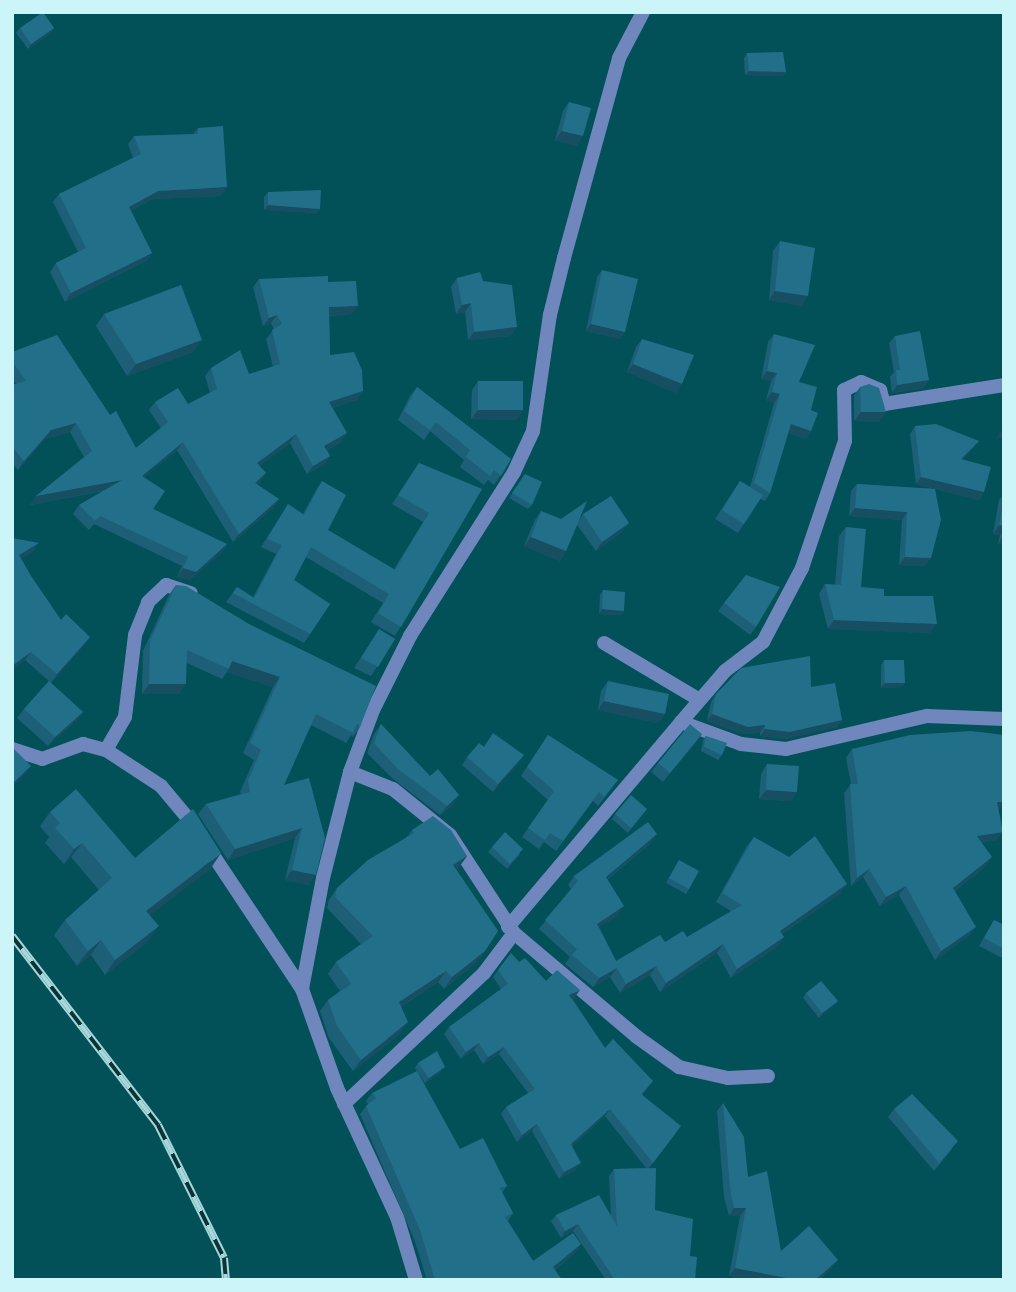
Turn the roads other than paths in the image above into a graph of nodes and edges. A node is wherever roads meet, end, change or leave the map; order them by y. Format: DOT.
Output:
graph roads {
  1 [pos="643,12"];
  2 [pos="1004,385"];
  3 [pos="206,603"];
  4 [pos="604,643"];
  5 [pos="363,682"];
  6 [pos="382,692"];
  7 [pos="698,699"];
  8 [pos="1004,719"];
  9 [pos="681,722"];
  10 [pos="12,749"];
  11 [pos="106,750"];
  12 [pos="350,772"];
  13 [pos="511,930"];
  14 [pos="302,989"];
  15 [pos="768,1076"];
  16 [pos="344,1104"];
  17 [pos="416,1280"];
  1 -- 6 [label="street"];
  2 -- 7 [label="street"];
  3 -- 11 [label="street"];
  4 -- 7 [label="street"];
  5 -- 6 [label="street"];
  6 -- 12 [label="street"];
  7 -- 9 [label="street"];
  8 -- 9 [label="street"];
  9 -- 13 [label="street"];
  10 -- 11 [label="street"];
  11 -- 14 [label="street"];
  12 -- 13 [label="street"];
  12 -- 14 [label="street"];
  13 -- 15 [label="street"];
  13 -- 16 [label="street"];
  14 -- 16 [label="street"];
  16 -- 17 [label="street"];
}
